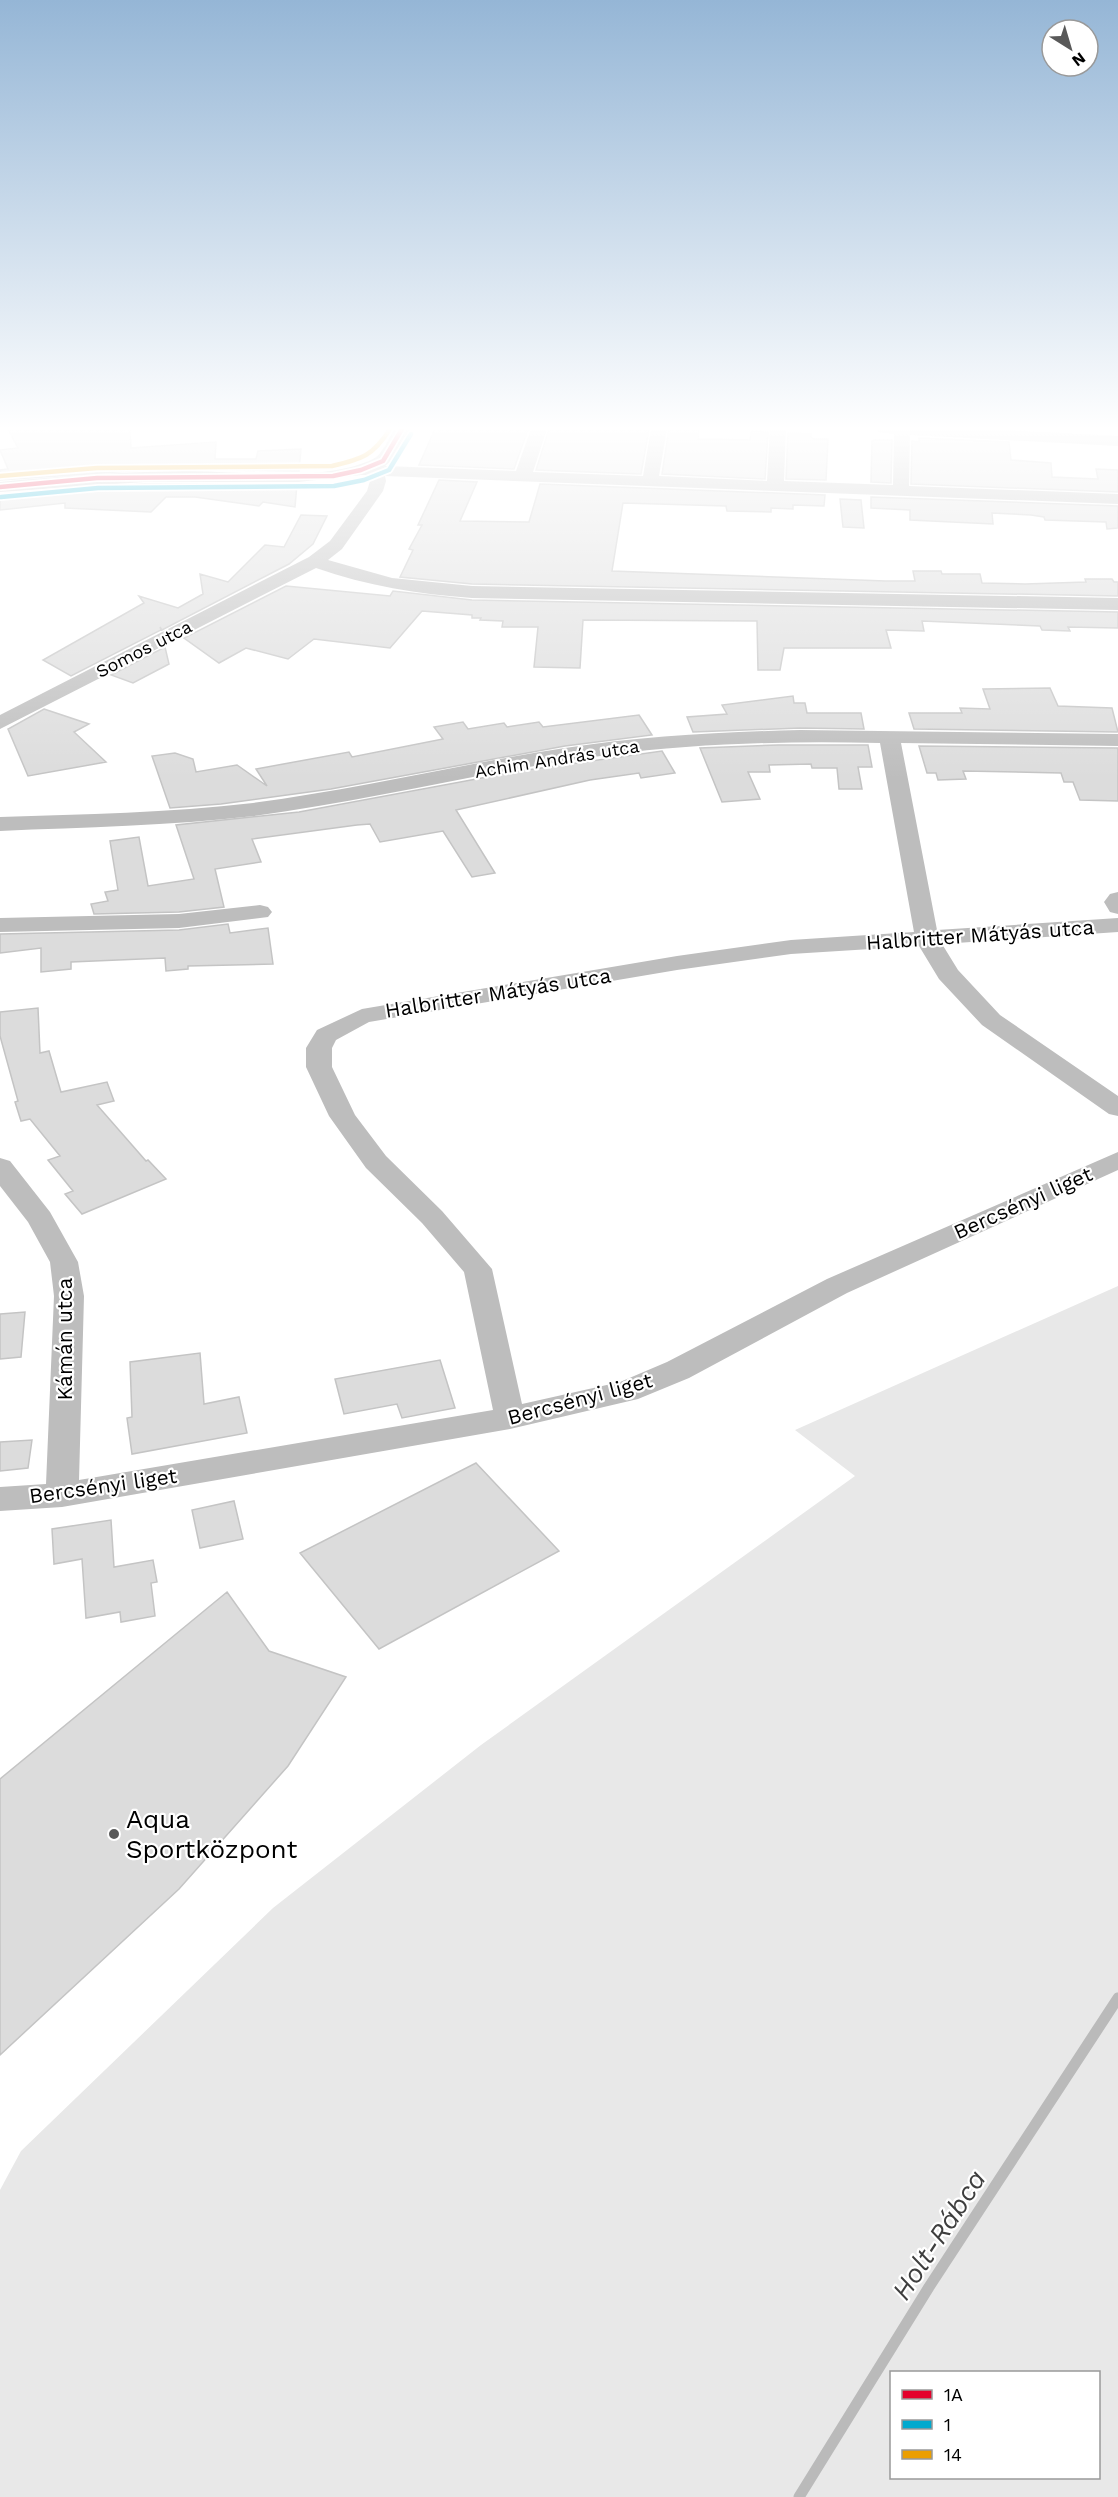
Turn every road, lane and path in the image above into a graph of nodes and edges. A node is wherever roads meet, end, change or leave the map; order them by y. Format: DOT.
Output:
graph roads {
  1 [pos="335,546"];
  2 [pos="315,561"];
  3 [pos="1118,604"];
  4 [pos="0,723"];
  5 [pos="889,737"];
  6 [pos="1118,740"];
  7 [pos="0,824"];
  8 [pos="1118,898"];
  9 [pos="1118,907"];
  10 [pos="260,912"];
  11 [pos="0,925"];
  12 [pos="1118,925"];
  13 [pos="927,939"];
  14 [pos="1118,1108"];
  15 [pos="1118,1160"];
  16 [pos="0,1167"];
  17 [pos="510,1418"];
  18 [pos="62,1495"];
  19 [pos="0,1499"];
  1 -- 2 [label="street, Somos utca"];
  2 -- 3 [label="street"];
  2 -- 4 [label="street, Somos utca"];
  5 -- 6 [label="street, Achim András utca"];
  5 -- 7 [label="street, Achim András utca"];
  5 -- 13 [label="street"];
  8 -- 9 [label="street, Halbritter Mátyás utca"];
  10 -- 11 [label="street"];
  12 -- 13 [label="street, Halbritter Mátyás utca"];
  13 -- 14 [label="street"];
  13 -- 17 [label="street, Halbritter Mátyás utca"];
  15 -- 17 [label="street, Bercsényi liget"];
  16 -- 18 [label="street, Kámán utca"];
  17 -- 18 [label="street, Bercsényi liget"];
  18 -- 19 [label="street, Bercsényi liget"];
}
